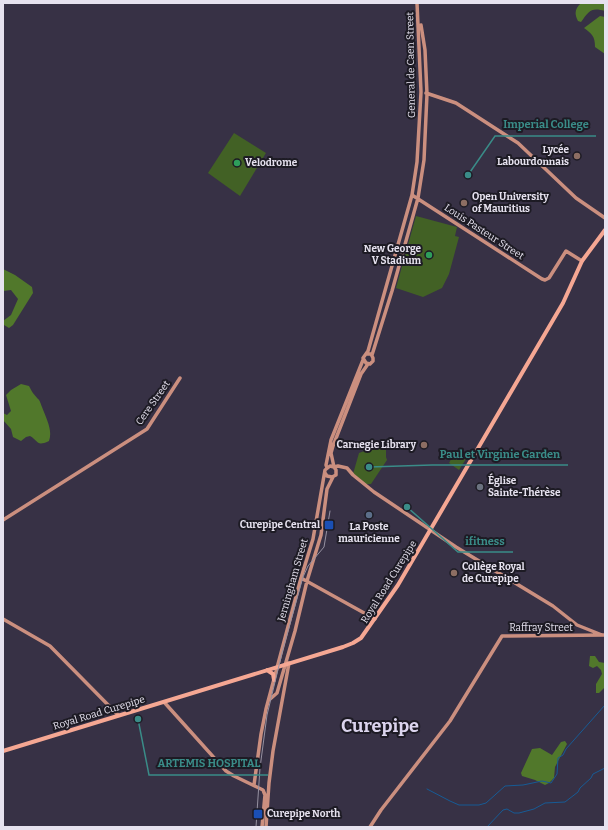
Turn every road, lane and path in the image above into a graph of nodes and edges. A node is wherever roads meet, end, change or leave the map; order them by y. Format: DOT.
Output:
graph roads {
  1 [pos="418,4"];
  2 [pos="421,92"];
  3 [pos="427,94"];
  4 [pos="412,194"];
  5 [pos="418,198"];
  6 [pos="605,218"];
  7 [pos="605,230"];
  8 [pos="582,261"];
  9 [pos="370,354"];
  10 [pos="363,360"];
  11 [pos="368,364"];
  12 [pos="180,378"];
  13 [pos="334,467"];
  14 [pos="342,467"];
  15 [pos="327,468"];
  16 [pos="336,472"];
  17 [pos="325,473"];
  18 [pos="333,477"];
  19 [pos="3,520"];
  20 [pos="430,530"];
  21 [pos="301,578"];
  22 [pos="307,581"];
  23 [pos="3,619"];
  24 [pos="375,619"];
  25 [pos="583,628"];
  26 [pos="604,635"];
  27 [pos="580,636"];
  28 [pos="287,663"];
  29 [pos="277,666"];
  30 [pos="266,670"];
  31 [pos="274,680"];
  32 [pos="269,700"];
  33 [pos="164,702"];
  34 [pos="118,716"];
  35 [pos="3,751"];
  36 [pos="254,785"];
  37 [pos="266,796"];
  38 [pos="264,827"];
  39 [pos="370,827"];
  1 -- 2 [label="street, General de Caen Street"];
  1 -- 3 [label="street, General de Caen Street"];
  2 -- 3 [label="street"];
  2 -- 4 [label="street, General de Caen Street"];
  3 -- 5 [label="street, General de Caen Street"];
  3 -- 6 [label="street"];
  4 -- 5 [label="street, Louis Pasteur Street"];
  4 -- 9 [label="street, General de Caen Street"];
  5 -- 8 [label="street, Louis Pasteur Street"];
  5 -- 9 [label="street, General de Caen Street"];
  7 -- 8 [label="main road, Royal Road Curepipe"];
  8 -- 20 [label="main road, Royal Road Curepipe"];
  9 -- 10 [label="street"];
  9 -- 11 [label="street"];
  10 -- 11 [label="street"];
  10 -- 15 [label="street"];
  11 -- 13 [label="street"];
  12 -- 19 [label="street, Cere Street"];
  13 -- 14 [label="street"];
  13 -- 15 [label="street"];
  13 -- 16 [label="street"];
  14 -- 16 [label="street"];
  14 -- 20 [label="street"];
  15 -- 17 [label="street"];
  16 -- 18 [label="street"];
  17 -- 18 [label="street"];
  17 -- 21 [label="street, Jerningham Street"];
  18 -- 22 [label="street, Jerningham Street"];
  20 -- 24 [label="main road, Royal Road Curepipe"];
  20 -- 25 [label="street"];
  21 -- 22 [label="street"];
  21 -- 29 [label="street, Jerningham Street"];
  22 -- 24 [label="street"];
  22 -- 28 [label="street, Jerningham Street"];
  23 -- 34 [label="street"];
  24 -- 28 [label="main road, Royal Road Curepipe"];
  25 -- 26 [label="street"];
  25 -- 27 [label="street, Raffray Street"];
  26 -- 27 [label="street, Raffray Street"];
  27 -- 39 [label="street, Raffray Street"];
  28 -- 29 [label="main road, Royal Road Curepipe"];
  28 -- 32 [label="street"];
  28 -- 37 [label="street"];
  29 -- 30 [label="main road, Royal Road Curepipe"];
  29 -- 31 [label="street, Jerningham Street"];
  30 -- 31 [label="main road"];
  30 -- 33 [label="main road, Royal Road Curepipe"];
  31 -- 32 [label="street, Jerningham Street"];
  32 -- 36 [label="street, Jerningham Street"];
  33 -- 34 [label="main road, Royal Road Curepipe"];
  33 -- 36 [label="street"];
  34 -- 35 [label="main road, Royal Road Curepipe"];
  36 -- 37 [label="street"];
  37 -- 38 [label="street"];
  37 -- 38 [label="street"];
}
